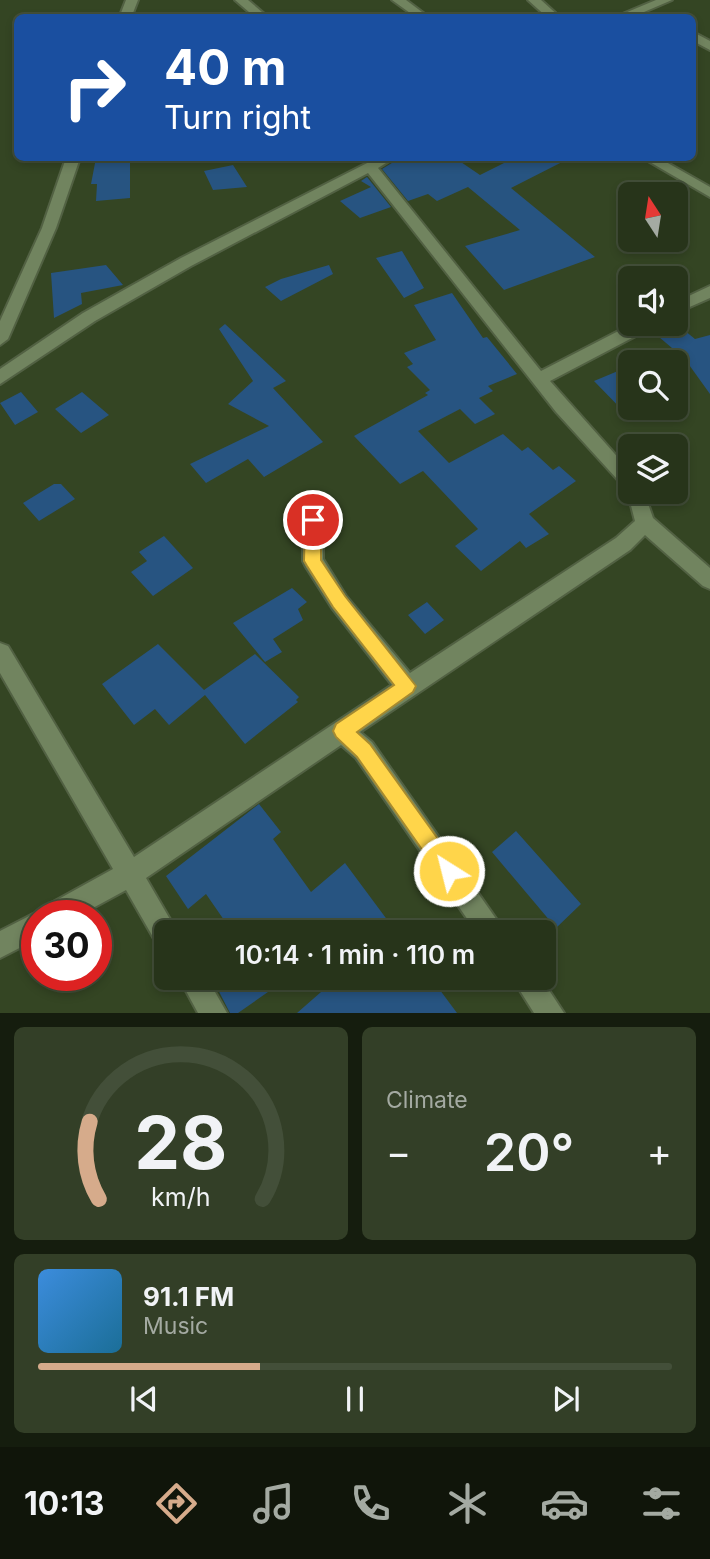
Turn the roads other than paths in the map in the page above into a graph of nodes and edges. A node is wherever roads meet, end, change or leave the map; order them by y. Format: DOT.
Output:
graph roads {
  1 [pos="241,0"];
  2 [pos="398,0"];
  3 [pos="534,0"];
  4 [pos="666,0"];
  5 [pos="643,9"];
  6 [pos="259,14"];
  7 [pos="419,14"];
  8 [pos="551,14"];
  9 [pos="629,14"];
  10 [pos="652,14"];
  11 [pos="72,161"];
  12 [pos="382,161"];
  13 [pos="655,161"];
  14 [pos="371,168"];
  15 [pos="710,193"];
  16 [pos="710,290"];
  17 [pos="688,302"];
  18 [pos="622,336"];
  19 [pos="0,339"];
  20 [pos="0,378"];
  21 [pos="540,379"];
  22 [pos="618,470"];
  23 [pos="639,504"];
  24 [pos="313,520"];
  25 [pos="645,523"];
  26 [pos="710,580"];
  27 [pos="0,653"];
  28 [pos="407,686"];
  29 [pos="342,731"];
  30 [pos="130,874"];
  31 [pos="82,900"];
  32 [pos="157,920"];
  33 [pos="484,920"];
  34 [pos="21,934"];
  35 [pos="0,945"];
  36 [pos="199,990"];
  37 [pos="534,990"];
  38 [pos="213,1013"];
  39 [pos="550,1013"];
  1 -- 6 [label="street"];
  2 -- 7 [label="street"];
  3 -- 8 [label="street"];
  4 -- 5 [label="street"];
  5 -- 9 [label="street"];
  5 -- 10 [label="street"];
  11 -- 19 [label="street"];
  12 -- 14 [label="street"];
  13 -- 15 [label="street"];
  14 -- 20 [label="street"];
  14 -- 21 [label="street"];
  16 -- 17 [label="street"];
  18 -- 21 [label="street"];
  21 -- 22 [label="street"];
  23 -- 25 [label="street"];
  24 -- 28 [label="street"];
  25 -- 26 [label="street"];
  25 -- 28 [label="street"];
  27 -- 30 [label="street"];
  28 -- 29 [label="street"];
  29 -- 30 [label="street"];
  29 -- 33 [label="street"];
  30 -- 31 [label="street"];
  30 -- 32 [label="street"];
  34 -- 35 [label="street"];
  36 -- 38 [label="street"];
  37 -- 39 [label="street"];
}
